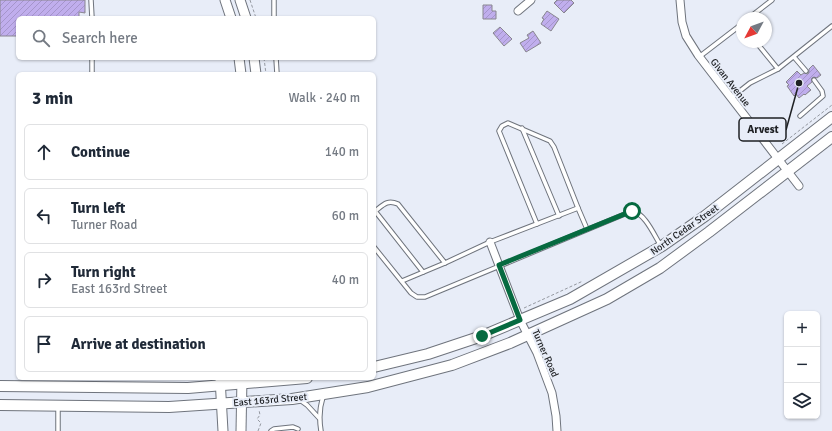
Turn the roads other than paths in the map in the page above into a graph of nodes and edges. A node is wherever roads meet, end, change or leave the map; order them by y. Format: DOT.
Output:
graph roads {
  1 [pos="91,0"];
  2 [pos="225,0"];
  3 [pos="240,0"];
  4 [pos="274,0"];
  5 [pos="531,0"];
  6 [pos="680,0"];
  7 [pos="772,0"];
  8 [pos="518,11"];
  9 [pos="758,12"];
  10 [pos="92,16"];
  11 [pos="230,16"];
  12 [pos="245,16"];
  13 [pos="274,16"];
  14 [pos="832,26"];
  15 [pos="736,29"];
  16 [pos="761,48"];
  17 [pos="699,57"];
  18 [pos="794,57"];
  19 [pos="92,60"];
  20 [pos="239,60"];
  21 [pos="254,60"];
  22 [pos="276,60"];
  23 [pos="778,70"];
  24 [pos="806,71"];
  25 [pos="92,72"];
  26 [pos="241,72"];
  27 [pos="256,72"];
  28 [pos="277,72"];
  29 [pos="814,80"];
  30 [pos="731,98"];
  31 [pos="800,116"];
  32 [pos="832,117"];
  33 [pos="522,128"];
  34 [pos="832,137"];
  35 [pos="776,156"];
  36 [pos="788,172"];
  37 [pos="799,186"];
  38 [pos="578,208"];
  39 [pos="376,210"];
  40 [pos="376,212"];
  41 [pos="559,216"];
  42 [pos="537,224"];
  43 [pos="587,229"];
  44 [pos="490,242"];
  45 [pos="662,246"];
  46 [pos="376,248"];
  47 [pos="445,263"];
  48 [pos="499,265"];
  49 [pos="423,272"];
  50 [pos="402,281"];
  51 [pos="520,317"];
  52 [pos="529,335"];
  53 [pos="376,367"];
  54 [pos="264,380"];
  55 [pos="243,381"];
  56 [pos="220,382"];
  57 [pos="0,386"];
  58 [pos="324,394"];
  59 [pos="297,398"];
  60 [pos="242,402"];
  61 [pos="221,403"];
  62 [pos="0,405"];
  63 [pos="58,405"];
  64 [pos="319,418"];
  65 [pos="298,429"];
  66 [pos="58,431"];
  67 [pos="223,431"];
  68 [pos="241,431"];
  69 [pos="271,431"];
  70 [pos="321,431"];
  71 [pos="557,431"];
  1 -- 10 [label="lane"];
  2 -- 11 [label="street"];
  3 -- 12 [label="street"];
  4 -- 13 [label="lane"];
  5 -- 8 [label="street"];
  6 -- 17 [label="street, Givan Avenue"];
  7 -- 9 [label="lane"];
  14 -- 18 [label="lane"];
  15 -- 17 [label="lane"];
  16 -- 23 [label="lane"];
  17 -- 30 [label="street, Givan Avenue"];
  18 -- 23 [label="lane"];
  18 -- 24 [label="lane"];
  19 -- 25 [label="lane"];
  20 -- 26 [label="street"];
  21 -- 27 [label="street"];
  22 -- 28 [label="lane"];
  23 -- 30 [label="lane"];
  29 -- 31 [label="lane"];
  30 -- 35 [label="street, Givan Avenue"];
  32 -- 35 [label="main road, North Cedar Street"];
  33 -- 38 [label="lane"];
  33 -- 41 [label="lane"];
  33 -- 42 [label="lane"];
  34 -- 36 [label="main road, North Cedar Street"];
  35 -- 36 [label="street, Givan Avenue"];
  35 -- 45 [label="main road, North Cedar Street"];
  36 -- 37 [label="street, Givan Avenue"];
  36 -- 52 [label="main road, North Cedar Street"];
  38 -- 41 [label="lane"];
  38 -- 43 [label="lane"];
  39 -- 47 [label="lane"];
  40 -- 49 [label="lane"];
  41 -- 42 [label="lane"];
  42 -- 44 [label="lane"];
  43 -- 45 [label="lane"];
  43 -- 48 [label="lane"];
  44 -- 47 [label="lane"];
  44 -- 48 [label="street, Turner Road"];
  45 -- 51 [label="main road, North Cedar Street"];
  46 -- 50 [label="lane"];
  47 -- 49 [label="lane"];
  48 -- 50 [label="lane"];
  48 -- 51 [label="street, Turner Road"];
  49 -- 50 [label="lane"];
  51 -- 52 [label="street, Turner Road"];
  51 -- 53 [label="main road"];
  52 -- 58 [label="main road, East 163rd Street"];
  52 -- 71 [label="street, Turner Road"];
  54 -- 55 [label="main road, East 163rd Street"];
  55 -- 56 [label="main road, East 163rd Street"];
  55 -- 60 [label="street"];
  56 -- 57 [label="main road, East 163rd Street"];
  56 -- 61 [label="street"];
  58 -- 59 [label="main road, East 163rd Street"];
  58 -- 64 [label="lane"];
  59 -- 60 [label="main road, East 163rd Street"];
  59 -- 64 [label="lane"];
  60 -- 61 [label="main road, East 163rd Street"];
  60 -- 68 [label="street"];
  61 -- 63 [label="main road, East 163rd Street"];
  61 -- 67 [label="street"];
  62 -- 63 [label="main road, East 163rd Street"];
  63 -- 66 [label="lane"];
  64 -- 70 [label="lane"];
  65 -- 69 [label="lane"];
}
